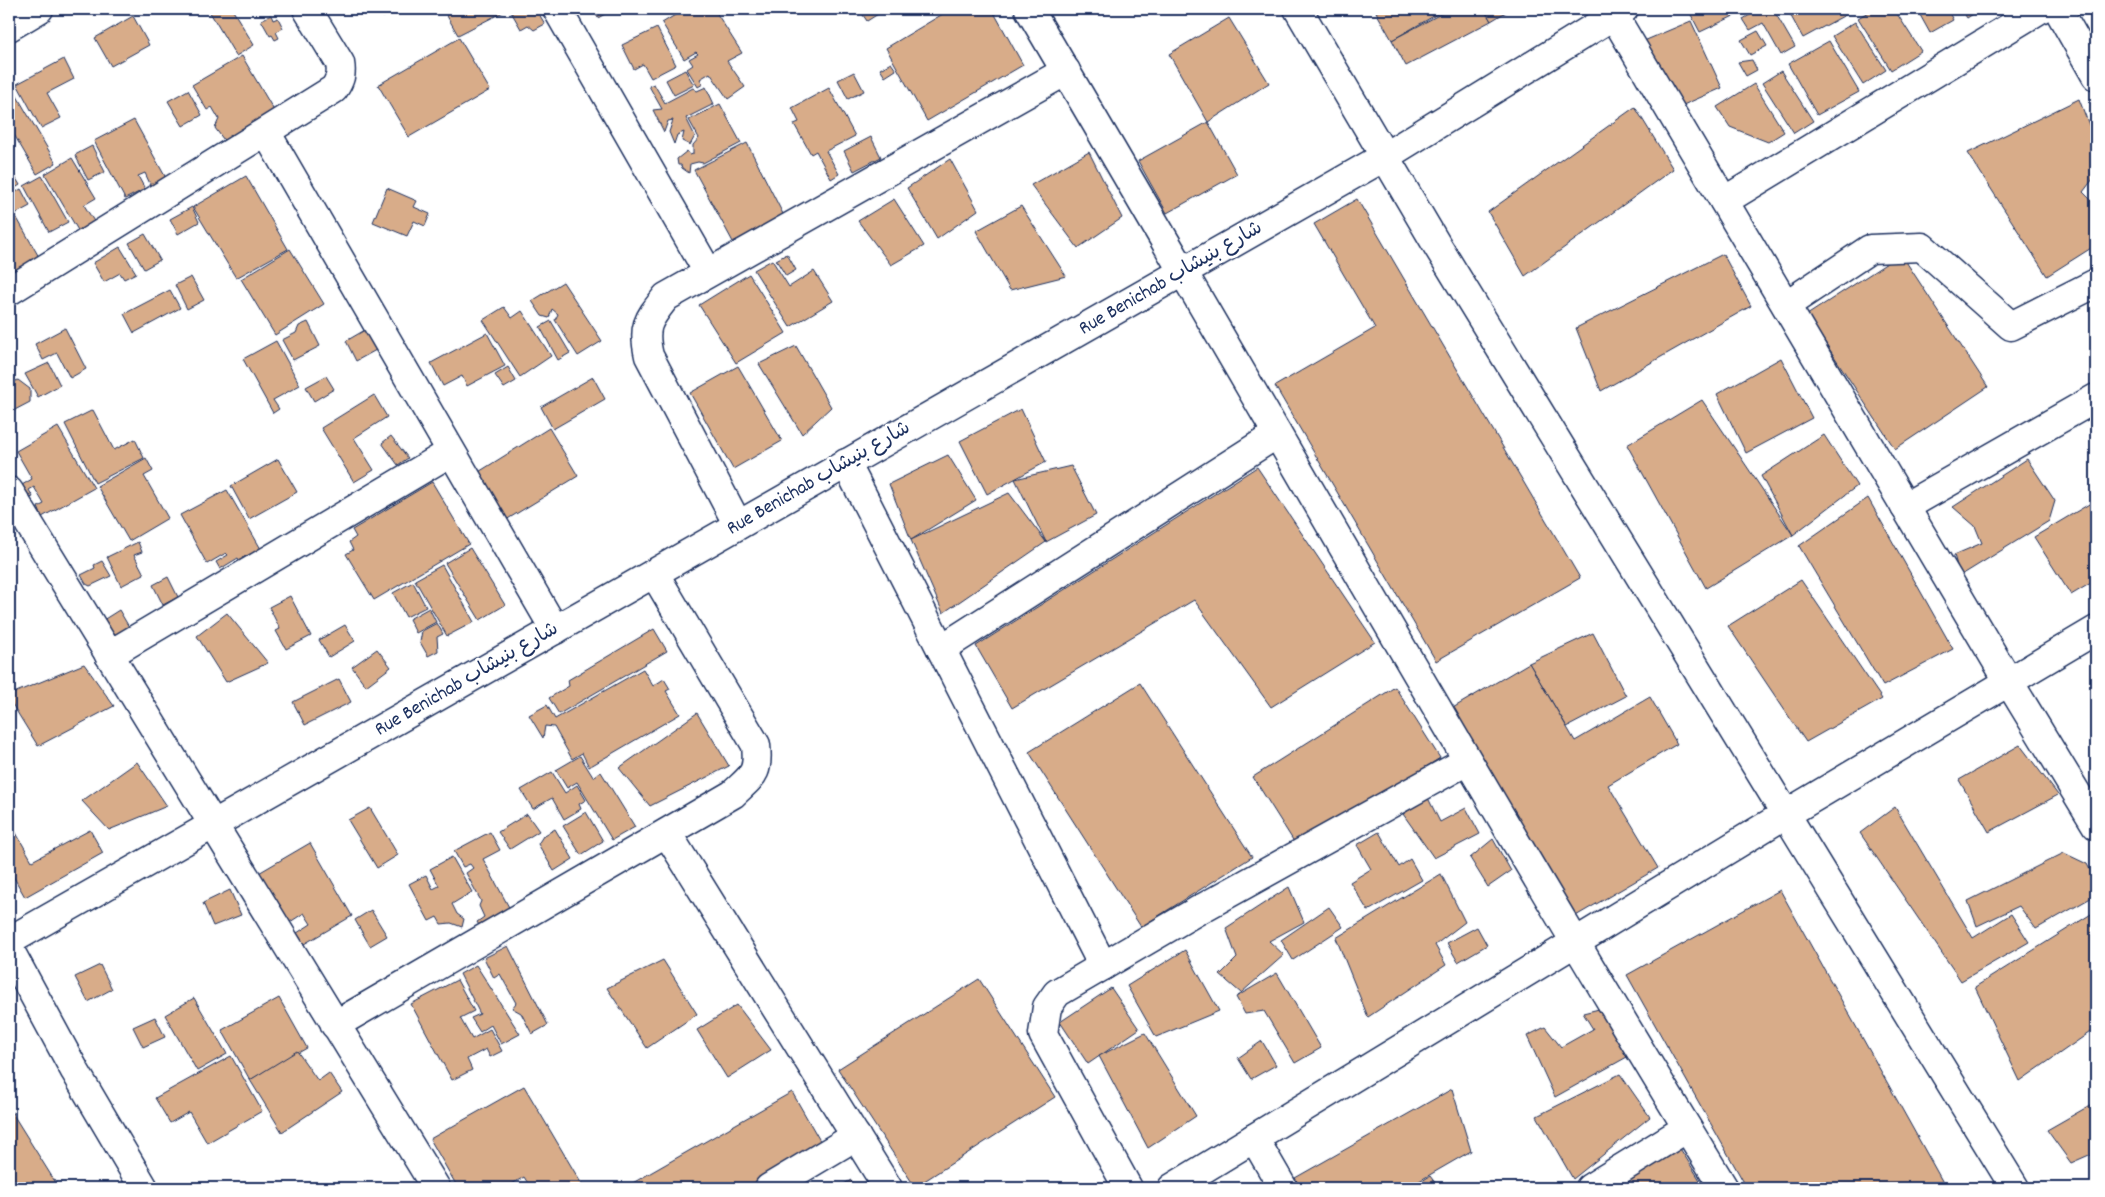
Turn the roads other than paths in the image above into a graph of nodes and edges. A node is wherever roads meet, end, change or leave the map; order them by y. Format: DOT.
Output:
graph roads {
  1 [pos="39,9"];
  2 [pos="307,9"];
  3 [pos="557,9"];
  4 [pos="1029,9"];
  5 [pos="1298,9"];
  6 [pos="2040,9"];
  7 [pos="2058,9"];
  8 [pos="1616,11"];
  9 [pos="9,27"];
  10 [pos="1066,71"];
  11 [pos="2096,76"];
  12 [pos="266,132"];
  13 [pos="1384,157"];
  14 [pos="1724,201"];
  15 [pos="708,272"];
  16 [pos="1184,272"];
  17 [pos="2096,283"];
  18 [pos="9,291"];
  19 [pos="1786,305"];
  20 [pos="2096,398"];
  21 [pos="1277,434"];
  22 [pos="451,452"];
  23 [pos="846,463"];
  24 [pos="9,491"];
  25 [pos="1905,507"];
  26 [pos="738,525"];
  27 [pos="654,573"];
  28 [pos="555,630"];
  29 [pos="2096,630"];
  30 [pos="941,649"];
  31 [pos="109,655"];
  32 [pos="2009,682"];
  33 [pos="1467,761"];
  34 [pos="1786,814"];
  35 [pos="212,825"];
  36 [pos="2096,825"];
  37 [pos="667,833"];
  38 [pos="9,941"];
  39 [pos="1575,942"];
  40 [pos="9,949"];
  41 [pos="1103,966"];
  42 [pos="336,1025"];
  43 [pos="1687,1128"];
  44 [pos="856,1136"];
  45 [pos="1254,1138"];
  46 [pos="144,1188"];
  47 [pos="436,1188"];
  48 [pos="769,1188"];
  49 [pos="888,1188"];
  50 [pos="1128,1188"];
  51 [pos="1172,1188"];
  52 [pos="1283,1188"];
  53 [pos="1590,1188"];
  54 [pos="1724,1188"];
  55 [pos="2015,1188"];
  1 -- 9 [label="street"];
  2 -- 12 [label="street"];
  3 -- 15 [label="street"];
  4 -- 10 [label="street"];
  5 -- 13 [label="street"];
  6 -- 14 [label="street"];
  7 -- 11 [label="street"];
  8 -- 13 [label="street, Rue Benichab شارع بنيشاب"];
  8 -- 14 [label="street"];
  10 -- 15 [label="street"];
  10 -- 16 [label="street"];
  12 -- 18 [label="street"];
  12 -- 22 [label="street"];
  13 -- 16 [label="street, Rue Benichab شارع بنيشاب"];
  13 -- 34 [label="street"];
  14 -- 19 [label="street"];
  15 -- 26 [label="street"];
  16 -- 21 [label="street"];
  16 -- 23 [label="street, Rue Benichab شارع بنيشاب"];
  17 -- 19 [label="street"];
  19 -- 25 [label="street"];
  20 -- 25 [label="street"];
  21 -- 30 [label="street"];
  21 -- 33 [label="street"];
  22 -- 28 [label="street"];
  22 -- 31 [label="street"];
  23 -- 26 [label="street, Rue Benichab شارع بنيشاب"];
  23 -- 30 [label="street"];
  24 -- 31 [label="street"];
  25 -- 32 [label="street"];
  26 -- 27 [label="street, Rue Benichab شارع بنيشاب"];
  27 -- 28 [label="street, Rue Benichab شارع بنيشاب"];
  27 -- 37 [label="street"];
  28 -- 35 [label="street, Rue Benichab شارع بنيشاب"];
  29 -- 32 [label="street"];
  30 -- 41 [label="street"];
  31 -- 35 [label="street"];
  32 -- 34 [label="street"];
  32 -- 36 [label="street"];
  33 -- 39 [label="street"];
  33 -- 41 [label="street"];
  34 -- 39 [label="street"];
  34 -- 55 [label="street"];
  35 -- 38 [label="street, Rue Benichab شارع بنيشاب"];
  35 -- 42 [label="street"];
  37 -- 42 [label="street"];
  37 -- 44 [label="street"];
  39 -- 43 [label="street"];
  39 -- 45 [label="street"];
  40 -- 46 [label="street"];
  41 -- 50 [label="street"];
  42 -- 47 [label="street"];
  43 -- 53 [label="street"];
  43 -- 54 [label="street"];
  44 -- 48 [label="street"];
  44 -- 49 [label="street"];
  45 -- 51 [label="street"];
  45 -- 52 [label="street"];
}
